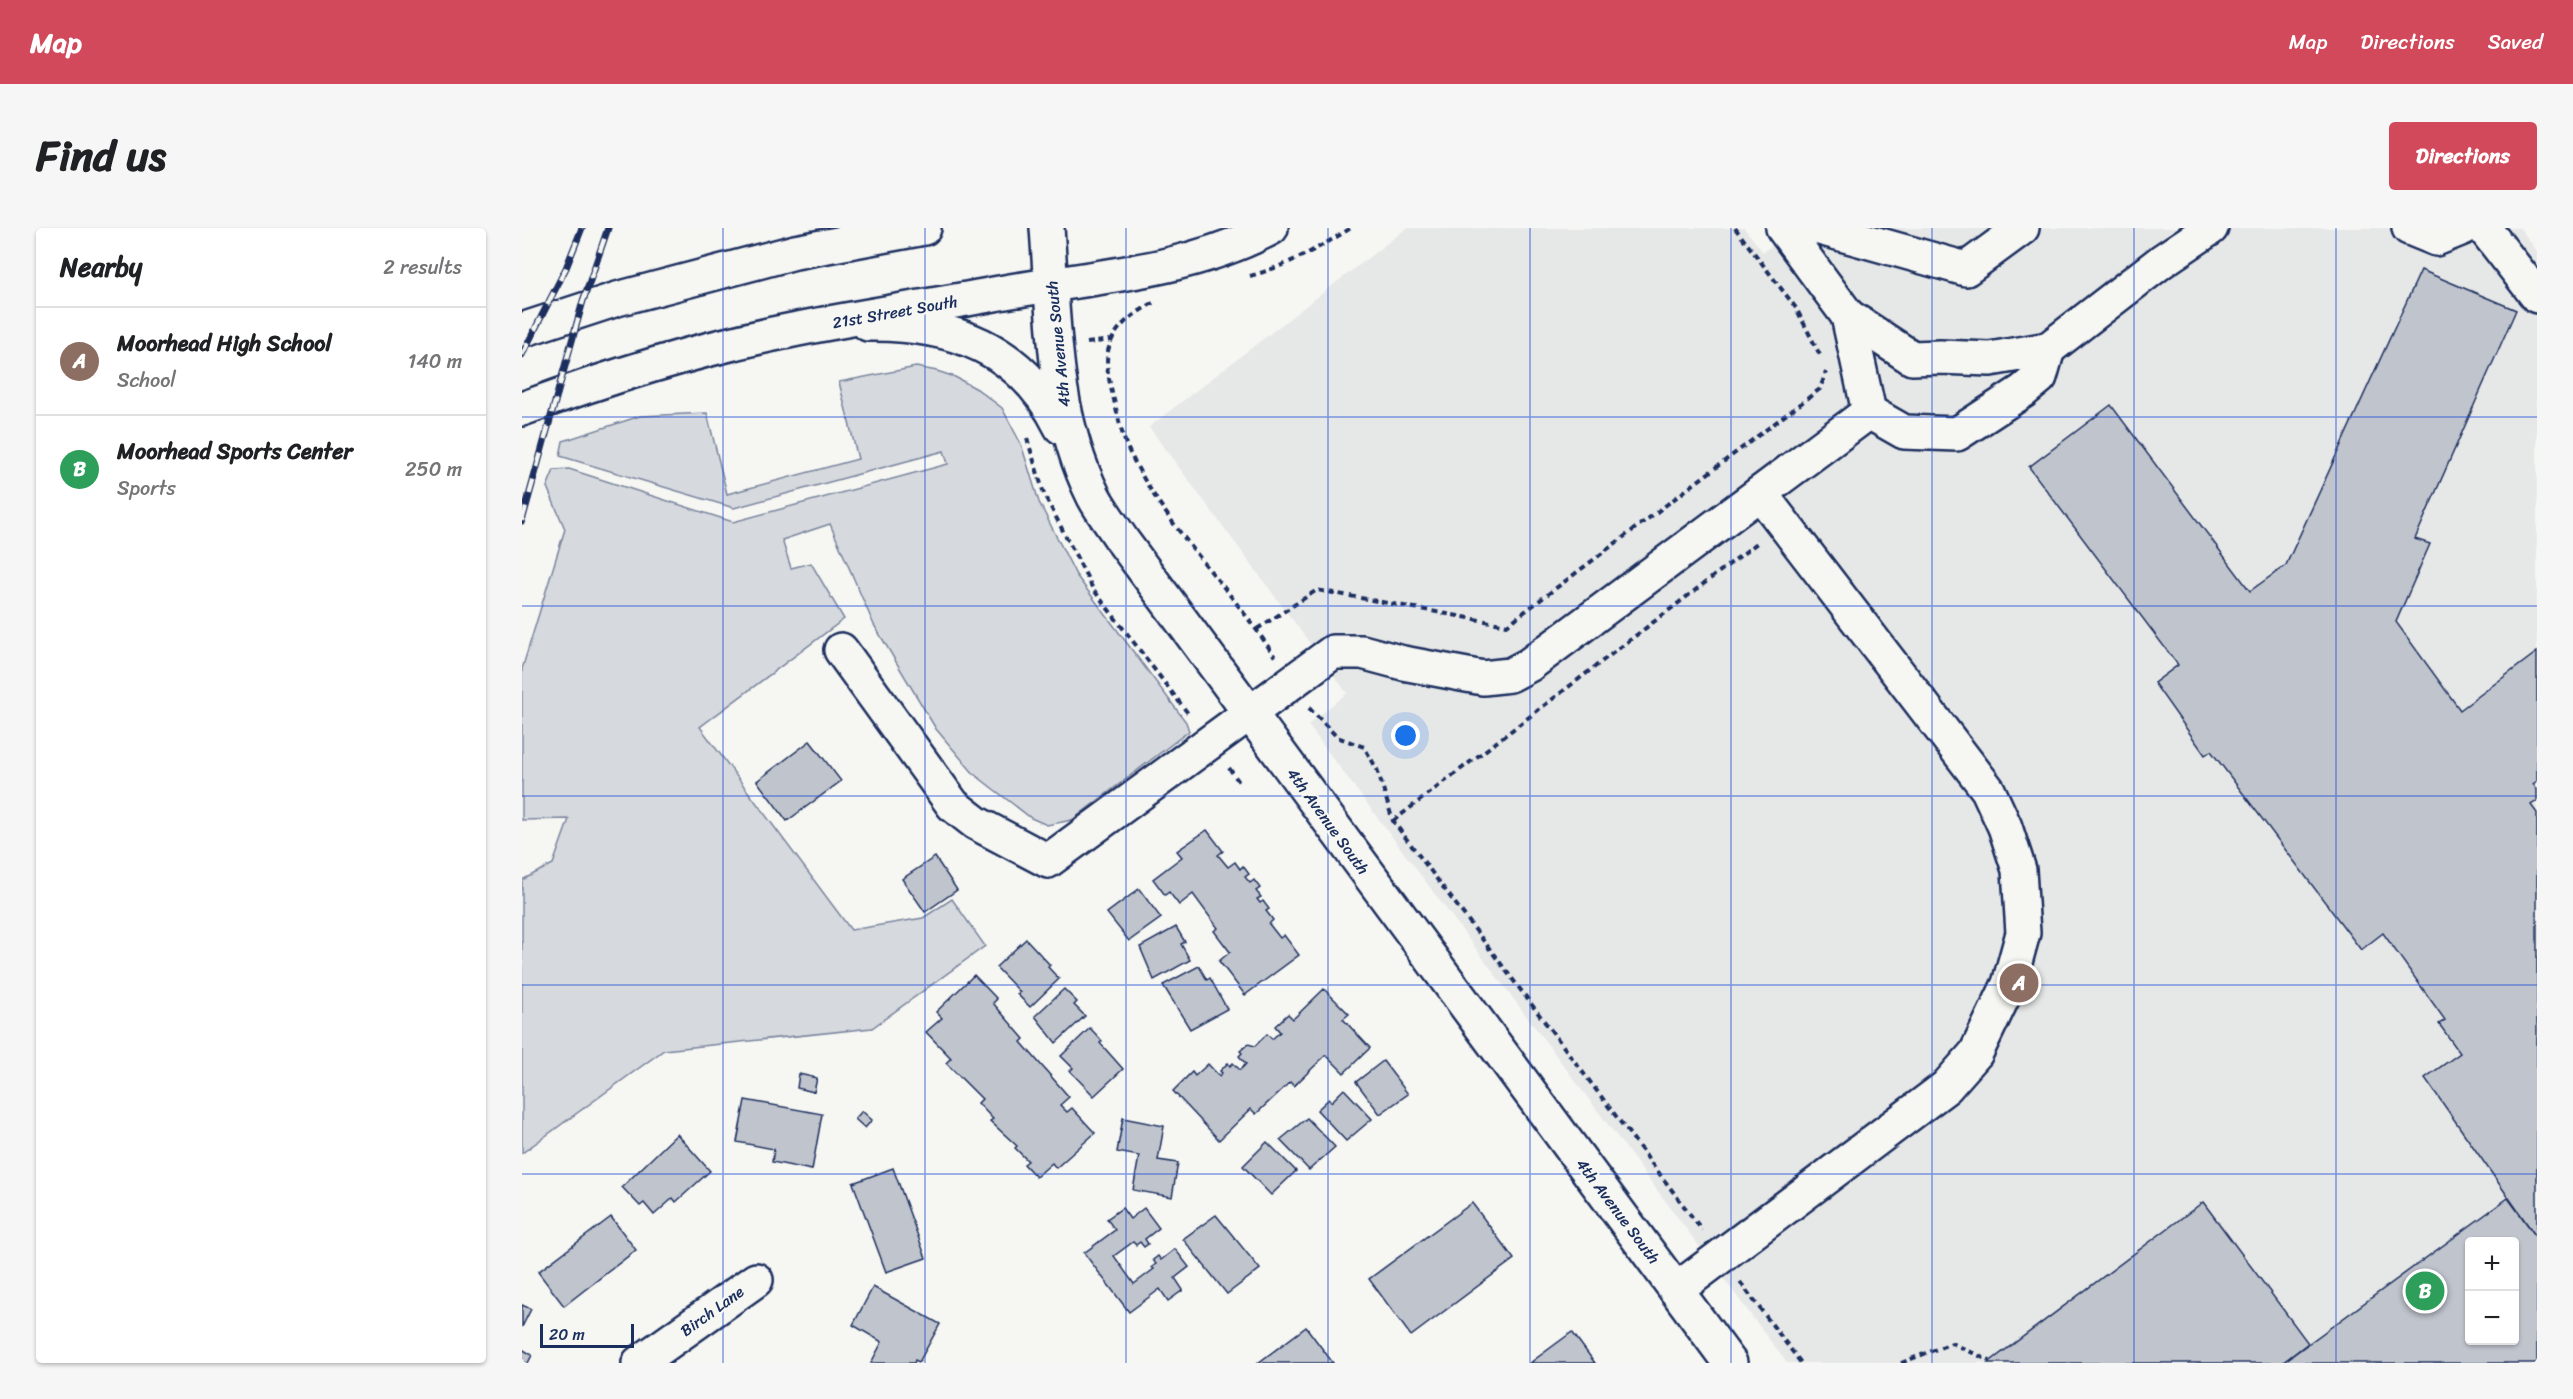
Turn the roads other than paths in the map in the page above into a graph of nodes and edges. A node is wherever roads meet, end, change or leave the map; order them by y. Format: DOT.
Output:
graph roads {
  1 [pos="924,228"];
  2 [pos="1047,228"];
  3 [pos="1271,228"];
  4 [pos="1783,228"];
  5 [pos="1820,228"];
  6 [pos="2022,228"];
  7 [pos="2211,228"];
  8 [pos="2409,228"];
  9 [pos="2463,228"];
  10 [pos="2484,228"];
  11 [pos="1052,284"];
  12 [pos="2537,296"];
  13 [pos="1848,316"];
  14 [pos="827,324"];
  15 [pos="522,330"];
  16 [pos="2048,349"];
  17 [pos="522,409"];
  18 [pos="1869,412"];
  19 [pos="1077,458"];
  20 [pos="1760,493"];
  21 [pos="841,650"];
  22 [pos="1249,713"];
  23 [pos="756,1280"];
  24 [pos="1676,1290"];
  25 [pos="639,1363"];
  26 [pos="1730,1363"];
  1 -- 15 [label="street"];
  2 -- 11 [label="street, 4th Avenue South"];
  3 -- 11 [label="street, 21st Street South"];
  4 -- 13 [label="street"];
  5 -- 6 [label="street"];
  7 -- 16 [label="street"];
  8 -- 9 [label="street"];
  10 -- 12 [label="street"];
  11 -- 14 [label="street, 21st Street South"];
  11 -- 19 [label="street, 4th Avenue South"];
  13 -- 16 [label="street"];
  13 -- 18 [label="street"];
  14 -- 17 [label="street, 21st Street South"];
  14 -- 19 [label="street"];
  16 -- 18 [label="street"];
  18 -- 20 [label="street"];
  19 -- 22 [label="street, 4th Avenue South"];
  20 -- 22 [label="street"];
  20 -- 24 [label="street"];
  21 -- 22 [label="street"];
  22 -- 24 [label="street, 4th Avenue South"];
  23 -- 25 [label="street, Birch Lane"];
  24 -- 26 [label="street, 4th Avenue South"];
}
